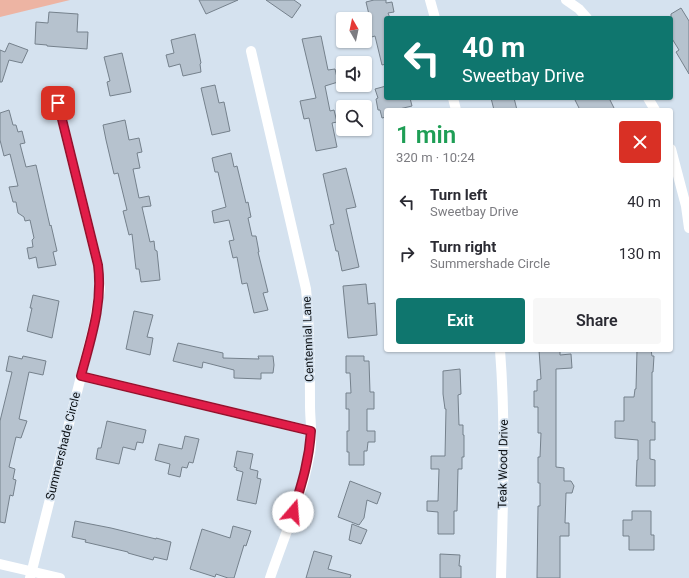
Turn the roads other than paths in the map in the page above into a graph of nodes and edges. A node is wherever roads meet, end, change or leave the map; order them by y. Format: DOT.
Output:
graph roads {
  1 [pos="430,0"];
  2 [pos="566,0"];
  3 [pos="434,16"];
  4 [pos="585,16"];
  5 [pos="251,51"];
  6 [pos="58,103"];
  7 [pos="673,157"];
  8 [pos="689,228"];
  9 [pos="500,352"];
  10 [pos="81,376"];
  11 [pos="311,431"];
  12 [pos="0,564"];
  13 [pos="31,574"];
  14 [pos="60,578"];
  15 [pos="270,578"];
  16 [pos="502,578"];
  1 -- 3 [label="street"];
  2 -- 4 [label="street"];
  5 -- 11 [label="street, Centennial Lane"];
  6 -- 10 [label="street, Summershade Circle"];
  7 -- 8 [label="street"];
  9 -- 16 [label="street, Teak Wood Drive"];
  10 -- 11 [label="street"];
  10 -- 13 [label="street, Summershade Circle"];
  11 -- 15 [label="street, Centennial Lane"];
  12 -- 13 [label="street"];
  13 -- 14 [label="street"];
}
